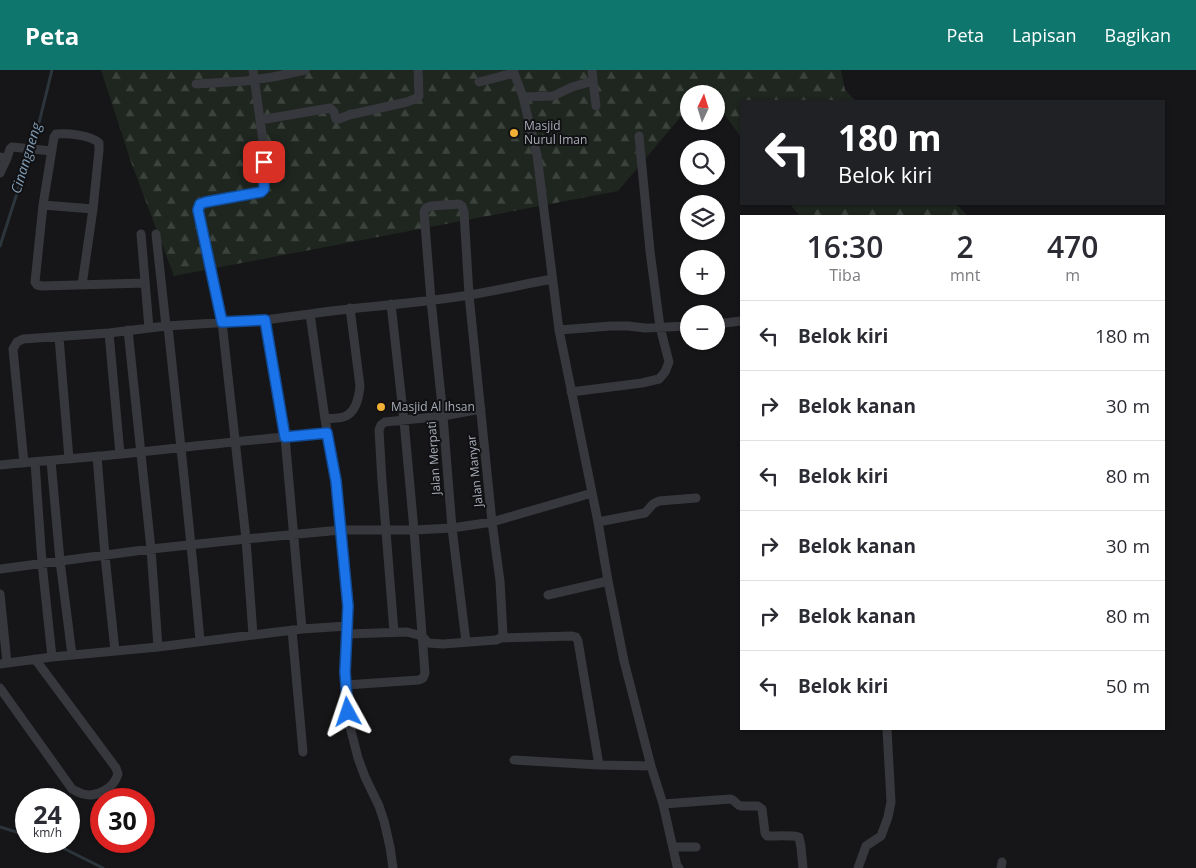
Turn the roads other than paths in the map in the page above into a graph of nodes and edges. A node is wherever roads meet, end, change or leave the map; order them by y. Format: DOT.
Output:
graph roads {
  1 [pos="253,70"];
  2 [pos="305,70"];
  3 [pos="418,70"];
  4 [pos="592,70"];
  5 [pos="292,72"];
  6 [pos="514,72"];
  7 [pos="254,80"];
  8 [pos="593,81"];
  9 [pos="479,82"];
  10 [pos="196,84"];
  11 [pos="522,97"];
  12 [pos="596,106"];
  13 [pos="260,120"];
  14 [pos="639,136"];
  15 [pos="52,151"];
  16 [pos="3,157"];
  17 [pos="0,173"];
  18 [pos="43,205"];
  19 [pos="93,209"];
  20 [pos="464,212"];
  21 [pos="141,234"];
  22 [pos="156,234"];
  23 [pos="552,279"];
  24 [pos="145,283"];
  25 [pos="82,285"];
  26 [pos="469,295"];
  27 [pos="431,300"];
  28 [pos="391,304"];
  29 [pos="350,308"];
  30 [pos="310,314"];
  31 [pos="265,320"];
  32 [pos="740,321"];
  33 [pos="222,322"];
  34 [pos="725,323"];
  35 [pos="167,326"];
  36 [pos="680,326"];
  37 [pos="660,327"];
  38 [pos="149,328"];
  39 [pos="128,330"];
  40 [pos="559,330"];
  41 [pos="109,333"];
  42 [pos="59,337"];
  43 [pos="572,392"];
  44 [pos="481,409"];
  45 [pos="443,416"];
  46 [pos="325,419"];
  47 [pos="404,421"];
  48 [pos="327,433"];
  49 [pos="285,437"];
  50 [pos="235,441"];
  51 [pos="180,448"];
  52 [pos="141,452"];
  53 [pos="120,454"];
  54 [pos="96,456"];
  55 [pos="69,459"];
  56 [pos="51,461"];
  57 [pos="35,462"];
  58 [pos="24,463"];
  59 [pos="0,465"];
  60 [pos="592,493"];
  61 [pos="696,498"];
  62 [pos="492,522"];
  63 [pos="598,522"];
  64 [pos="452,528"];
  65 [pos="341,530"];
  66 [pos="386,530"];
  67 [pos="414,530"];
  68 [pos="294,534"];
  69 [pos="246,539"];
  70 [pos="192,545"];
  71 [pos="152,549"];
  72 [pos="105,556"];
  73 [pos="60,561"];
  74 [pos="42,563"];
  75 [pos="0,569"];
  76 [pos="608,581"];
  77 [pos="0,594"];
  78 [pos="548,595"];
  79 [pos="302,629"];
  80 [pos="292,630"];
  81 [pos="347,630"];
  82 [pos="394,632"];
  83 [pos="253,635"];
  84 [pos="422,636"];
  85 [pos="501,638"];
  86 [pos="200,642"];
  87 [pos="466,642"];
  88 [pos="158,647"];
  89 [pos="115,651"];
  90 [pos="72,655"];
  91 [pos="52,657"];
  92 [pos="35,659"];
  93 [pos="4,663"];
  94 [pos="346,685"];
  95 [pos="0,688"];
  96 [pos="887,730"];
  97 [pos="303,752"];
  98 [pos="514,760"];
  99 [pos="599,765"];
  100 [pos="651,766"];
  101 [pos="664,804"];
  102 [pos="696,846"];
  103 [pos="673,847"];
  104 [pos="393,868"];
  105 [pos="678,868"];
  106 [pos="803,868"];
  107 [pos="858,868"];
  1 -- 7 [label="street"];
  2 -- 5 [label="street"];
  3 -- 13 [label="street"];
  4 -- 8 [label="street"];
  5 -- 7 [label="street"];
  6 -- 9 [label="street"];
  6 -- 11 [label="street"];
  7 -- 10 [label="street"];
  7 -- 13 [label="street"];
  8 -- 11 [label="street"];
  8 -- 12 [label="street"];
  11 -- 23 [label="street"];
  13 -- 33 [label="street"];
  14 -- 37 [label="street"];
  15 -- 16 [label="street"];
  15 -- 18 [label="street"];
  15 -- 19 [label="street"];
  16 -- 17 [label="street"];
  18 -- 19 [label="street"];
  18 -- 25 [label="street"];
  19 -- 25 [label="street"];
  20 -- 26 [label="street, Jalan Manyar"];
  20 -- 27 [label="street, Jalan Merpati"];
  21 -- 24 [label="street"];
  22 -- 35 [label="street"];
  23 -- 26 [label="street"];
  23 -- 40 [label="street"];
  24 -- 25 [label="street"];
  24 -- 38 [label="street"];
  26 -- 27 [label="street"];
  26 -- 44 [label="street, Jalan Manyar"];
  27 -- 28 [label="street"];
  27 -- 45 [label="street, Jalan Merpati"];
  28 -- 29 [label="street"];
  28 -- 47 [label="street"];
  29 -- 30 [label="street"];
  29 -- 46 [label="street"];
  30 -- 31 [label="street"];
  30 -- 46 [label="street"];
  31 -- 33 [label="street"];
  31 -- 49 [label="street"];
  32 -- 34 [label="street"];
  33 -- 35 [label="street"];
  33 -- 50 [label="street"];
  35 -- 38 [label="street"];
  35 -- 51 [label="street"];
  36 -- 37 [label="street"];
  37 -- 40 [label="street"];
  37 -- 43 [label="street"];
  38 -- 39 [label="street"];
  39 -- 41 [label="street"];
  39 -- 52 [label="street"];
  40 -- 43 [label="street"];
  41 -- 42 [label="street"];
  41 -- 53 [label="street"];
  42 -- 55 [label="street"];
  42 -- 58 [label="street"];
  43 -- 60 [label="street"];
  44 -- 45 [label="street"];
  44 -- 62 [label="street, Jalan Manyar"];
  45 -- 47 [label="street"];
  45 -- 64 [label="street, Jalan Merpati"];
  46 -- 48 [label="street"];
  47 -- 66 [label="street"];
  47 -- 67 [label="street"];
  48 -- 49 [label="street"];
  48 -- 65 [label="street"];
  49 -- 50 [label="street"];
  49 -- 68 [label="street"];
  50 -- 51 [label="street"];
  50 -- 69 [label="street"];
  51 -- 52 [label="street"];
  51 -- 70 [label="street"];
  52 -- 53 [label="street"];
  52 -- 71 [label="street"];
  53 -- 54 [label="street"];
  54 -- 55 [label="street"];
  54 -- 72 [label="street"];
  55 -- 56 [label="street"];
  56 -- 57 [label="street"];
  56 -- 73 [label="street"];
  57 -- 58 [label="street"];
  57 -- 74 [label="street"];
  58 -- 59 [label="street"];
  60 -- 62 [label="street"];
  60 -- 63 [label="street"];
  61 -- 63 [label="street"];
  62 -- 64 [label="street"];
  62 -- 85 [label="street, Jalan Manyar"];
  63 -- 76 [label="street"];
  64 -- 67 [label="street"];
  64 -- 87 [label="street, Jalan Merpati"];
  65 -- 66 [label="street"];
  65 -- 68 [label="street"];
  65 -- 81 [label="street"];
  66 -- 67 [label="street"];
  66 -- 82 [label="street"];
  67 -- 84 [label="street"];
  68 -- 69 [label="street"];
  68 -- 79 [label="street"];
  69 -- 70 [label="street"];
  69 -- 83 [label="street"];
  70 -- 71 [label="street"];
  70 -- 86 [label="street"];
  71 -- 72 [label="street"];
  71 -- 88 [label="street"];
  72 -- 73 [label="street"];
  72 -- 89 [label="street"];
  73 -- 74 [label="street"];
  73 -- 90 [label="street"];
  74 -- 75 [label="street"];
  74 -- 91 [label="street"];
  76 -- 78 [label="street"];
  76 -- 100 [label="street"];
  77 -- 93 [label="street"];
  79 -- 80 [label="street"];
  79 -- 81 [label="street"];
  80 -- 83 [label="street"];
  80 -- 97 [label="street"];
  81 -- 82 [label="street"];
  81 -- 94 [label="street"];
  82 -- 84 [label="street"];
  83 -- 86 [label="street"];
  84 -- 87 [label="street"];
  84 -- 94 [label="street"];
  85 -- 87 [label="street"];
  85 -- 99 [label="street"];
  86 -- 88 [label="street"];
  88 -- 89 [label="street"];
  89 -- 90 [label="street"];
  90 -- 91 [label="street"];
  91 -- 92 [label="street"];
  92 -- 93 [label="street"];
  92 -- 95 [label="street"];
  94 -- 104 [label="street"];
  96 -- 107 [label="street"];
  98 -- 99 [label="street"];
  99 -- 100 [label="street"];
  100 -- 101 [label="street"];
  101 -- 103 [label="street"];
  101 -- 106 [label="street"];
  102 -- 103 [label="street"];
  103 -- 105 [label="street"];
}
